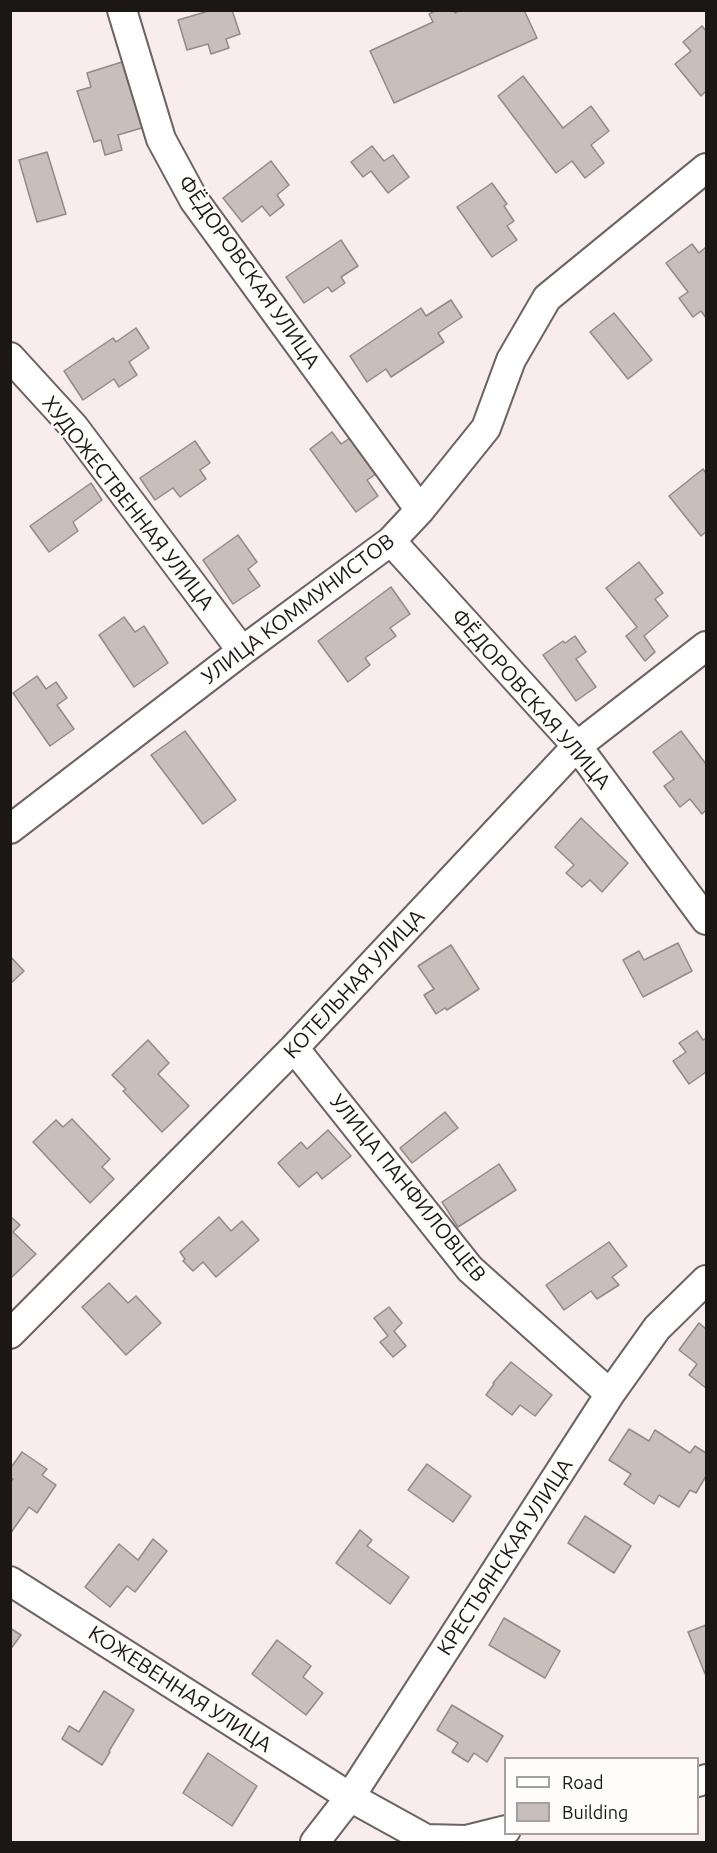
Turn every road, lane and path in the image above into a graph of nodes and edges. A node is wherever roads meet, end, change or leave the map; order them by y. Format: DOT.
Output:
graph roads {
  1 [pos="122,10"];
  2 [pos="706,168"];
  3 [pos="10,357"];
  4 [pos="420,510"];
  5 [pos="392,541"];
  6 [pos="706,646"];
  7 [pos="242,651"];
  8 [pos="577,746"];
  9 [pos="10,829"];
  10 [pos="706,920"];
  11 [pos="294,1048"];
  12 [pos="706,1280"];
  13 [pos="10,1334"];
  14 [pos="610,1394"];
  15 [pos="10,1581"];
  16 [pos="350,1797"];
  17 [pos="504,1830"];
  18 [pos="315,1842"];
  1 -- 4 [label="street, ФЁДОРОВСКАЯ УЛИЦА"];
  2 -- 4 [label="street, УЛИЦА КОММУНИСТОВ"];
  3 -- 7 [label="street, ХУДОЖЕСТВЕННАЯ УЛИЦА"];
  4 -- 5 [label="street, УЛИЦА КОММУНИСТОВ"];
  5 -- 7 [label="street, УЛИЦА КОММУНИСТОВ"];
  5 -- 8 [label="street, ФЁДОРОВСКАЯ УЛИЦА"];
  6 -- 8 [label="street, КОТЕЛЬНАЯ УЛИЦА"];
  7 -- 9 [label="street, УЛИЦА КОММУНИСТОВ"];
  8 -- 10 [label="street, ФЁДОРОВСКАЯ УЛИЦА"];
  8 -- 11 [label="street, КОТЕЛЬНАЯ УЛИЦА"];
  11 -- 13 [label="street, КОТЕЛЬНАЯ УЛИЦА"];
  11 -- 14 [label="street, УЛИЦА ПАНФИЛОВЦЕВ"];
  12 -- 14 [label="street, КРЕСТЬЯНСКАЯ УЛИЦА"];
  14 -- 16 [label="street, КРЕСТЬЯНСКАЯ УЛИЦА"];
  15 -- 16 [label="street, КОЖЕВЕННАЯ УЛИЦА"];
  16 -- 17 [label="street, КОЖЕВЕННАЯ УЛИЦА"];
  16 -- 18 [label="street, КРЕСТЬЯНСКАЯ УЛИЦА"];
}
